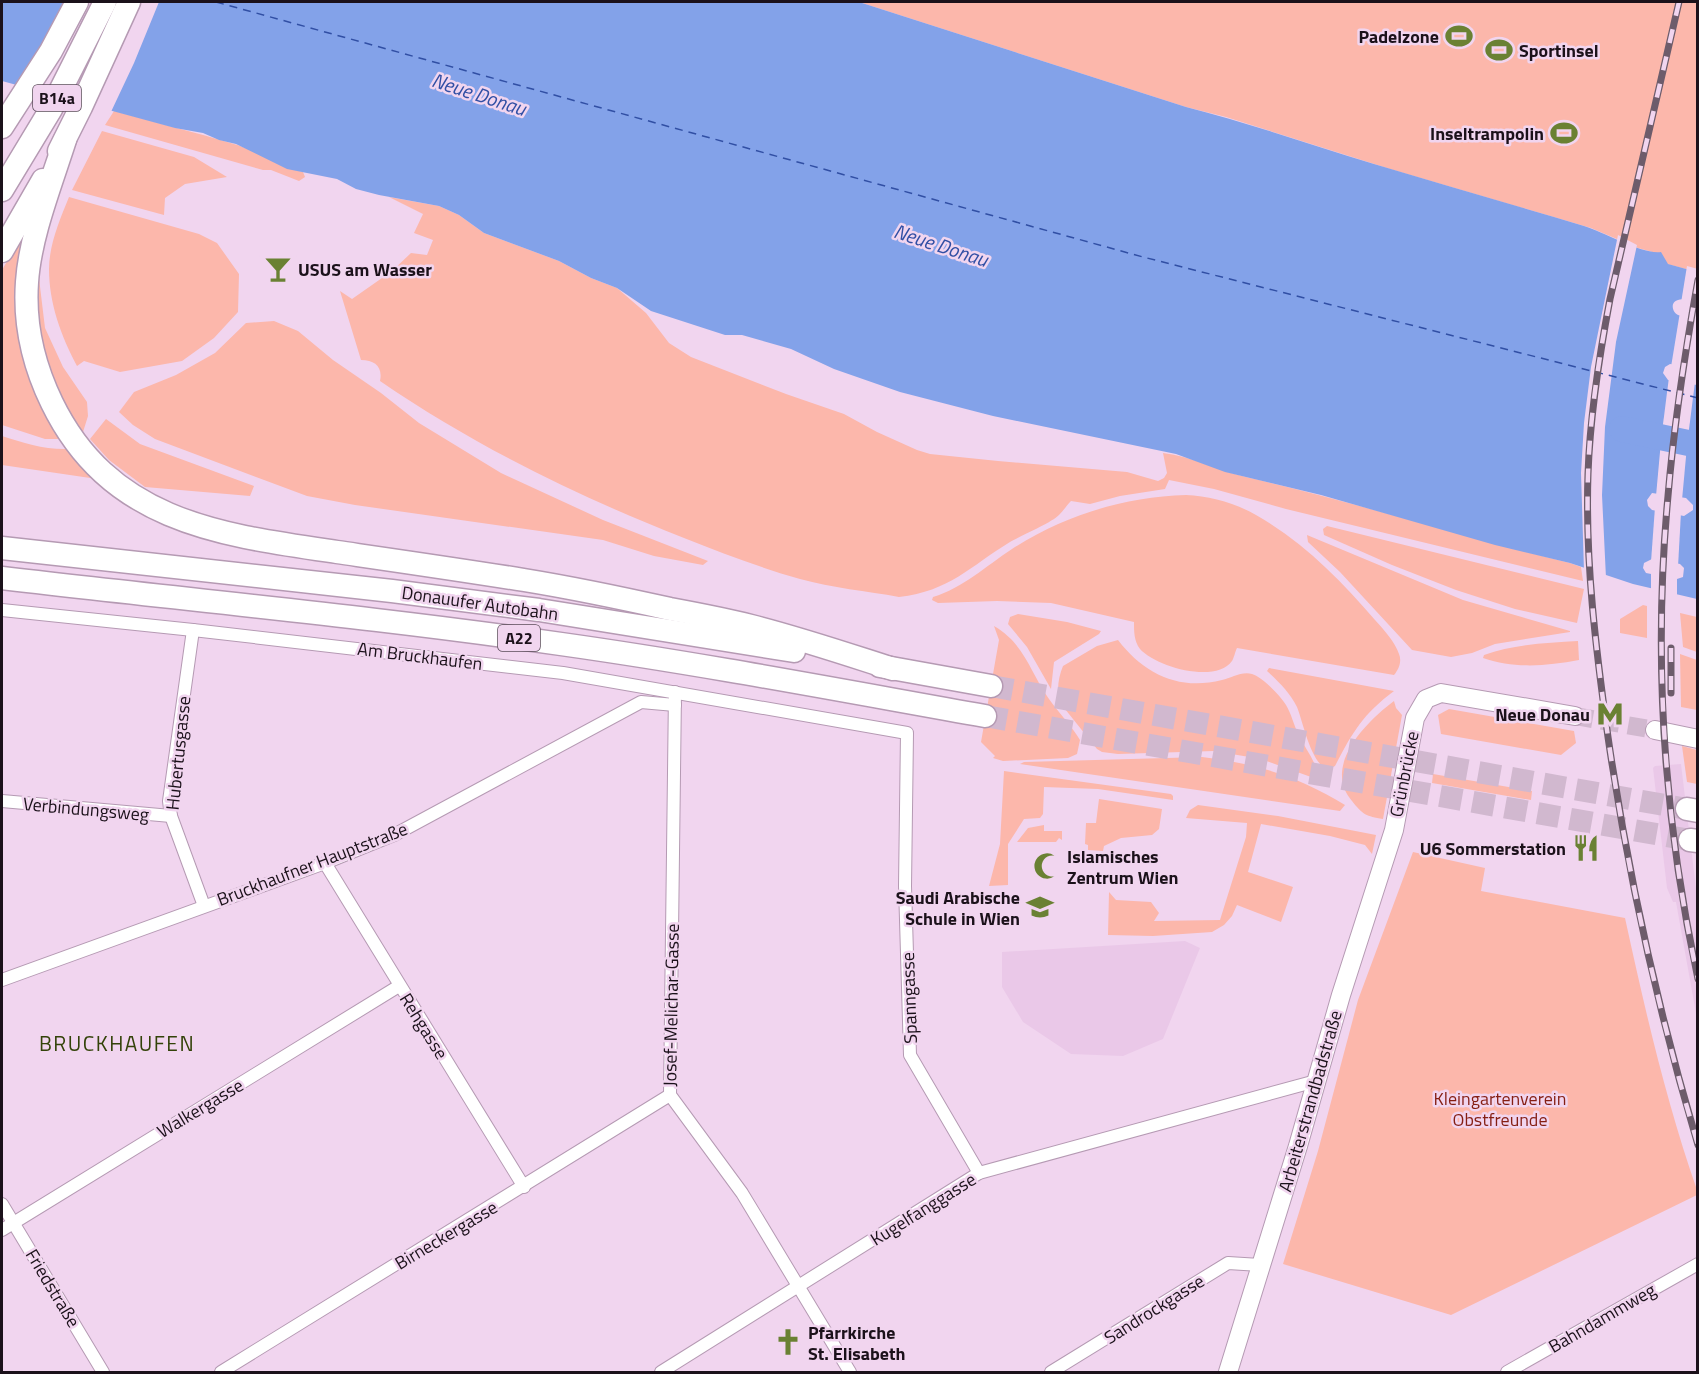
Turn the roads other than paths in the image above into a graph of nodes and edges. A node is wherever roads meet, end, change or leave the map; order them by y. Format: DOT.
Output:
graph roads {
  1 [pos="77,2"];
  2 [pos="90,2"];
  3 [pos="105,2"];
  4 [pos="129,2"];
  5 [pos="2,127"];
  6 [pos="2,160"];
  7 [pos="2,190"];
  8 [pos="35,210"];
  9 [pos="2,251"];
  10 [pos="2,548"];
  11 [pos="2,578"];
  12 [pos="51,584"];
  13 [pos="2,585"];
  14 [pos="2,610"];
  15 [pos="193,630"];
  16 [pos="893,669"];
  17 [pos="642,686"];
  18 [pos="991,686"];
  19 [pos="675,692"];
  20 [pos="641,702"];
  21 [pos="675,705"];
  22 [pos="985,716"];
  23 [pos="1575,716"];
  24 [pos="1655,730"];
  25 [pos="907,733"];
  26 [pos="1698,739"];
  27 [pos="2,801"];
  28 [pos="171,816"];
  29 [pos="1394,830"];
  30 [pos="325,864"];
  31 [pos="204,906"];
  32 [pos="2,980"];
  33 [pos="399,986"];
  34 [pos="1316,1082"];
  35 [pos="670,1095"];
  36 [pos="979,1173"];
  37 [pos="524,1187"];
  38 [pos="2,1203"];
  39 [pos="13,1222"];
  40 [pos="2,1230"];
  41 [pos="1698,1264"];
  42 [pos="1260,1265"];
  43 [pos="798,1287"];
  44 [pos="103,1372"];
  45 [pos="221,1372"];
  46 [pos="661,1372"];
  47 [pos="850,1372"];
  48 [pos="1051,1372"];
  49 [pos="1227,1372"];
  50 [pos="1507,1372"];
  1 -- 5 [label="highway"];
  2 -- 6 [label="highway, B14a"];
  3 -- 7 [label="highway, B14a"];
  4 -- 8 [label="highway"];
  8 -- 9 [label="highway"];
  8 -- 16 [label="highway"];
  10 -- 16 [label="highway, Donauufer Autobahn / A22"];
  11 -- 12 [label="highway, Donauufer Autobahn / A22"];
  12 -- 13 [label="highway"];
  12 -- 22 [label="highway, Donauufer Autobahn / A22"];
  14 -- 15 [label="street, Am Bruckhaufen"];
  15 -- 17 [label="street, Am Bruckhaufen"];
  15 -- 28 [label="street, Hubertusgasse"];
  16 -- 18 [label="highway, Donauufer Autobahn / A22"];
  17 -- 19 [label="street, Am Bruckhaufen"];
  17 -- 20 [label="street"];
  19 -- 21 [label="street, Josef-Melichar-Gasse"];
  19 -- 25 [label="street, Am Bruckhaufen"];
  20 -- 21 [label="street"];
  20 -- 30 [label="street, Bruckhaufner Hauptstraße"];
  21 -- 35 [label="street, Josef-Melichar-Gasse"];
  23 -- 29 [label="street, Grünbrücke"];
  24 -- 26 [label="street"];
  25 -- 36 [label="street, Spanngasse"];
  27 -- 28 [label="street, Verbindungsweg"];
  28 -- 31 [label="street, Hubertusgasse"];
  29 -- 34 [label="street, Arbeiterstrandbadstraße"];
  30 -- 31 [label="street, Bruckhaufner Hauptstraße"];
  30 -- 33 [label="street, Rehgasse"];
  31 -- 32 [label="street, Bruckhaufner Hauptstraße"];
  33 -- 37 [label="street, Rehgasse"];
  33 -- 39 [label="street, Walkergasse"];
  34 -- 36 [label="street, Kugelfanggasse"];
  34 -- 42 [label="street, Arbeiterstrandbadstraße"];
  35 -- 37 [label="street, Birneckergasse"];
  35 -- 43 [label="street, Josef-Melichar-Gasse"];
  36 -- 43 [label="street, Kugelfanggasse"];
  37 -- 45 [label="street, Birneckergasse"];
  38 -- 39 [label="street, Friedstraße"];
  39 -- 40 [label="street, Walkergasse"];
  39 -- 44 [label="street, Friedstraße"];
  41 -- 50 [label="street, Bahndammweg"];
  42 -- 48 [label="street, Sandrockgasse"];
  42 -- 49 [label="street, Arbeiterstrandbadstraße"];
  43 -- 46 [label="street, Kugelfanggasse"];
  43 -- 47 [label="street, Josef-Melichar-Gasse"];
}
